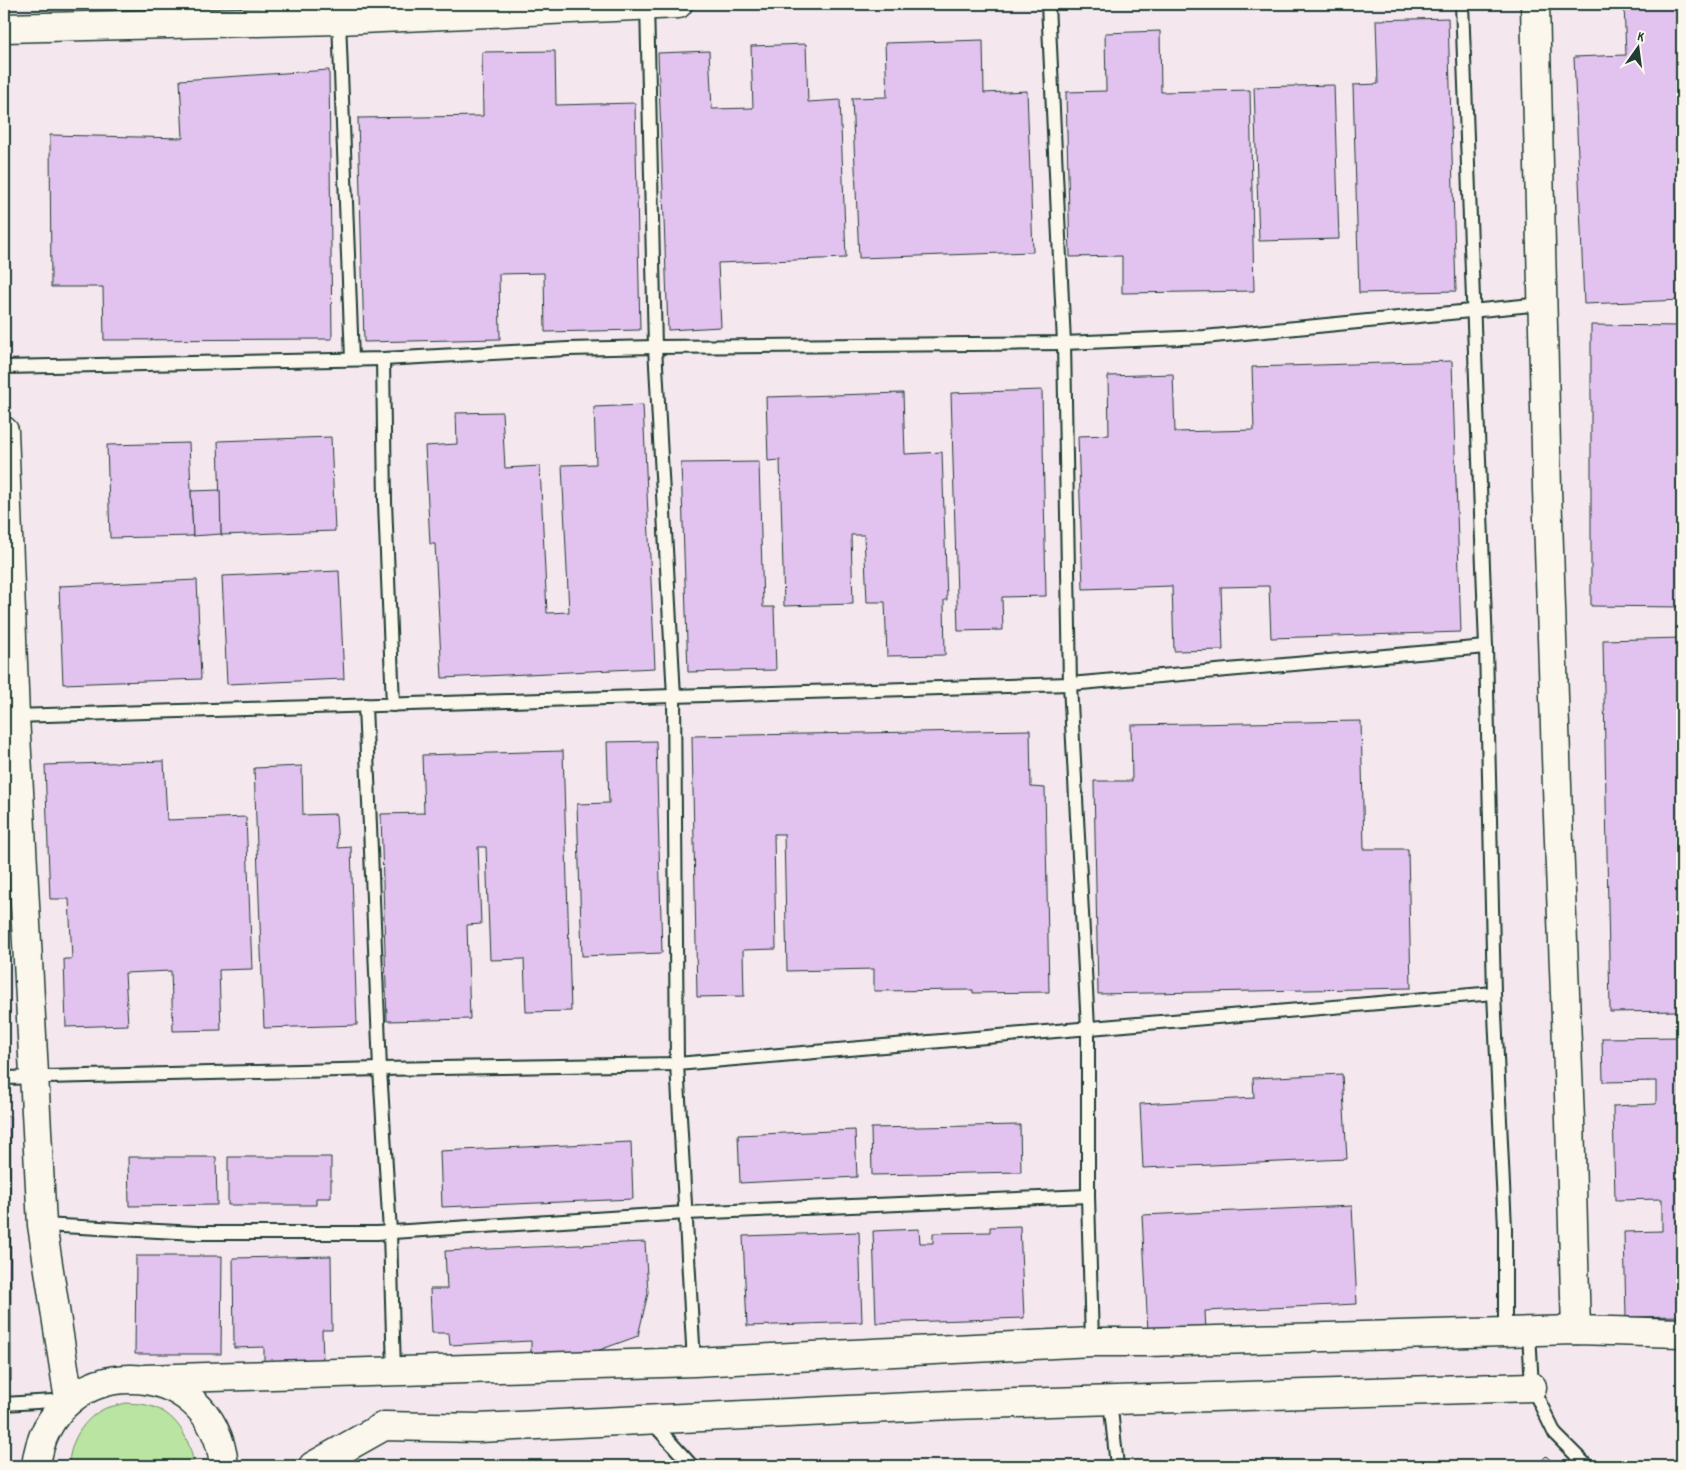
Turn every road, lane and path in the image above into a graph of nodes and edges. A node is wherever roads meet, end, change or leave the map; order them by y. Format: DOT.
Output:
graph roads {
  1 [pos="646,4"];
  2 [pos="678,4"];
  3 [pos="1048,4"];
  4 [pos="1462,4"];
  5 [pos="1535,4"];
  6 [pos="339,20"];
  7 [pos="4,28"];
  8 [pos="1542,304"];
  9 [pos="1474,312"];
  10 [pos="1064,343"];
  11 [pos="655,347"];
  12 [pos="352,359"];
  13 [pos="383,359"];
  14 [pos="4,367"];
  15 [pos="4,431"];
  16 [pos="1486,647"];
  17 [pos="1070,684"];
  18 [pos="674,696"];
  19 [pos="393,705"];
  20 [pos="365,706"];
  21 [pos="9,716"];
  22 [pos="1494,993"];
  23 [pos="1088,1028"];
  24 [pos="678,1064"];
  25 [pos="380,1069"];
  26 [pos="4,1078"];
  27 [pos="34,1078"];
  28 [pos="1088,1196"];
  29 [pos="686,1213"];
  30 [pos="42,1225"];
  31 [pos="390,1232"];
  32 [pos="1576,1330"];
  33 [pos="1517,1333"];
  34 [pos="1682,1333"];
  35 [pos="1092,1342"];
  36 [pos="694,1362"];
  37 [pos="394,1371"];
  38 [pos="146,1379"];
  39 [pos="1532,1387"];
  40 [pos="69,1400"];
  41 [pos="1110,1400"];
  42 [pos="4,1404"];
  43 [pos="650,1420"];
  44 [pos="36,1466"];
  45 [pos="224,1466"];
  46 [pos="313,1466"];
  47 [pos="692,1466"];
  48 [pos="1117,1466"];
  49 [pos="1587,1466"];
  1 -- 2 [label="street"];
  1 -- 6 [label="street"];
  1 -- 11 [label="lane"];
  3 -- 10 [label="lane"];
  4 -- 9 [label="lane"];
  5 -- 8 [label="street"];
  6 -- 7 [label="street"];
  6 -- 12 [label="lane"];
  8 -- 9 [label="lane"];
  8 -- 32 [label="street"];
  9 -- 10 [label="lane"];
  9 -- 16 [label="lane"];
  10 -- 11 [label="lane"];
  10 -- 17 [label="lane"];
  11 -- 13 [label="lane"];
  11 -- 18 [label="lane"];
  12 -- 13 [label="lane"];
  12 -- 14 [label="lane"];
  13 -- 19 [label="lane"];
  15 -- 21 [label="street"];
  16 -- 17 [label="lane"];
  16 -- 22 [label="lane"];
  17 -- 18 [label="lane"];
  17 -- 23 [label="lane"];
  18 -- 19 [label="lane"];
  18 -- 24 [label="lane"];
  19 -- 20 [label="lane"];
  20 -- 21 [label="lane"];
  20 -- 25 [label="lane"];
  21 -- 27 [label="street"];
  22 -- 23 [label="lane"];
  22 -- 33 [label="lane"];
  23 -- 24 [label="lane"];
  23 -- 28 [label="lane"];
  24 -- 25 [label="lane"];
  24 -- 29 [label="lane"];
  25 -- 27 [label="lane"];
  25 -- 31 [label="lane"];
  26 -- 27 [label="lane"];
  27 -- 30 [label="street"];
  28 -- 29 [label="lane"];
  28 -- 35 [label="lane"];
  29 -- 31 [label="lane"];
  29 -- 36 [label="lane"];
  30 -- 31 [label="lane"];
  30 -- 40 [label="street"];
  31 -- 37 [label="lane"];
  32 -- 33 [label="street"];
  32 -- 34 [label="street"];
  33 -- 35 [label="street"];
  33 -- 39 [label="lane"];
  35 -- 36 [label="street"];
  36 -- 37 [label="street"];
  37 -- 38 [label="street"];
  38 -- 40 [label="street"];
  38 -- 45 [label="street"];
  39 -- 41 [label="street"];
  39 -- 49 [label="lane"];
  40 -- 42 [label="lane"];
  40 -- 44 [label="street"];
  41 -- 43 [label="street"];
  41 -- 48 [label="lane"];
  43 -- 46 [label="street"];
  43 -- 47 [label="lane"];
}
